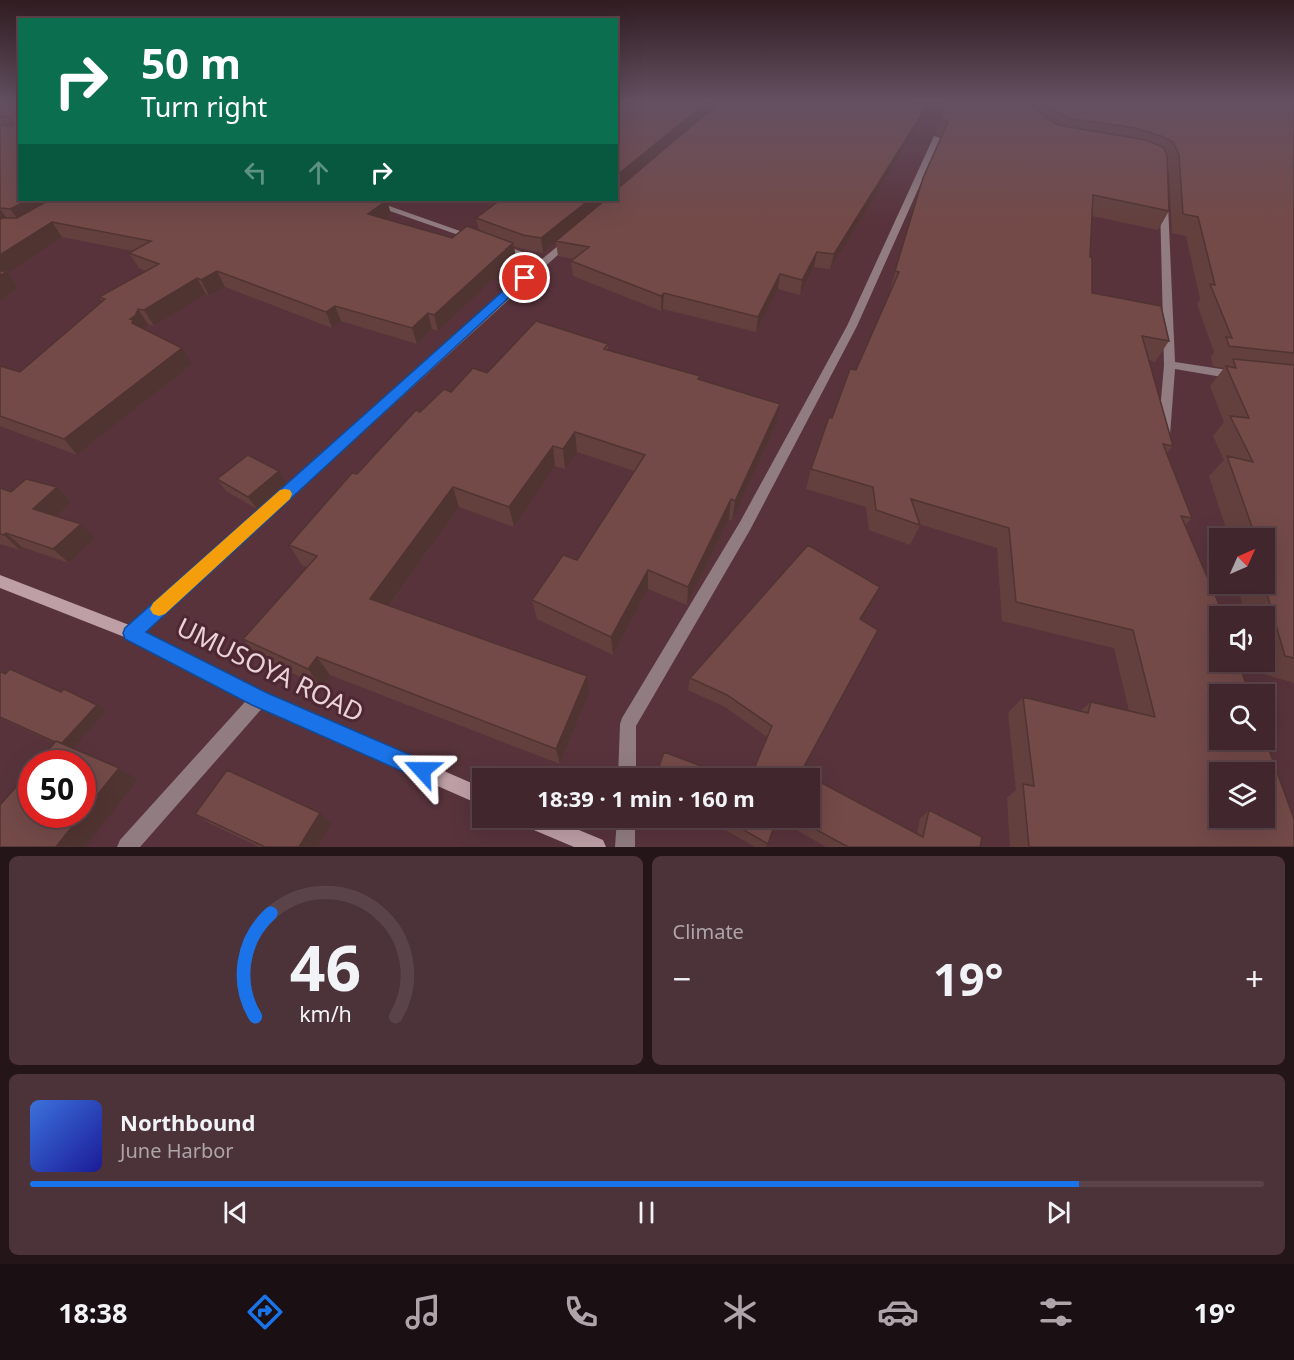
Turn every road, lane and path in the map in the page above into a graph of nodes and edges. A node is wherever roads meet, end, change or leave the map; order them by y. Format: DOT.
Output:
graph roads {
  1 [pos="935,142"];
  2 [pos="1164,194"];
  3 [pos="368,201"];
  4 [pos="577,232"];
  5 [pos="542,262"];
  6 [pos="1170,365"];
  7 [pos="1244,376"];
  8 [pos="1163,441"];
  9 [pos="0,581"];
  10 [pos="132,633"];
  11 [pos="259,699"];
  12 [pos="627,768"];
  13 [pos="472,792"];
  14 [pos="552,828"];
  15 [pos="626,828"];
  16 [pos="127,847"];
  17 [pos="596,847"];
  18 [pos="625,847"];
  1 -- 12 [label="street"];
  2 -- 6 [label="street"];
  3 -- 5 [label="street"];
  4 -- 5 [label="street"];
  5 -- 10 [label="street"];
  6 -- 7 [label="street"];
  6 -- 8 [label="street"];
  9 -- 10 [label="main road, UMUSOYA ROAD"];
  10 -- 11 [label="main road, UMUSOYA ROAD"];
  11 -- 13 [label="main road, UMUSOYA ROAD"];
  11 -- 16 [label="street"];
  14 -- 17 [label="main road"];
  15 -- 18 [label="street"];
}
